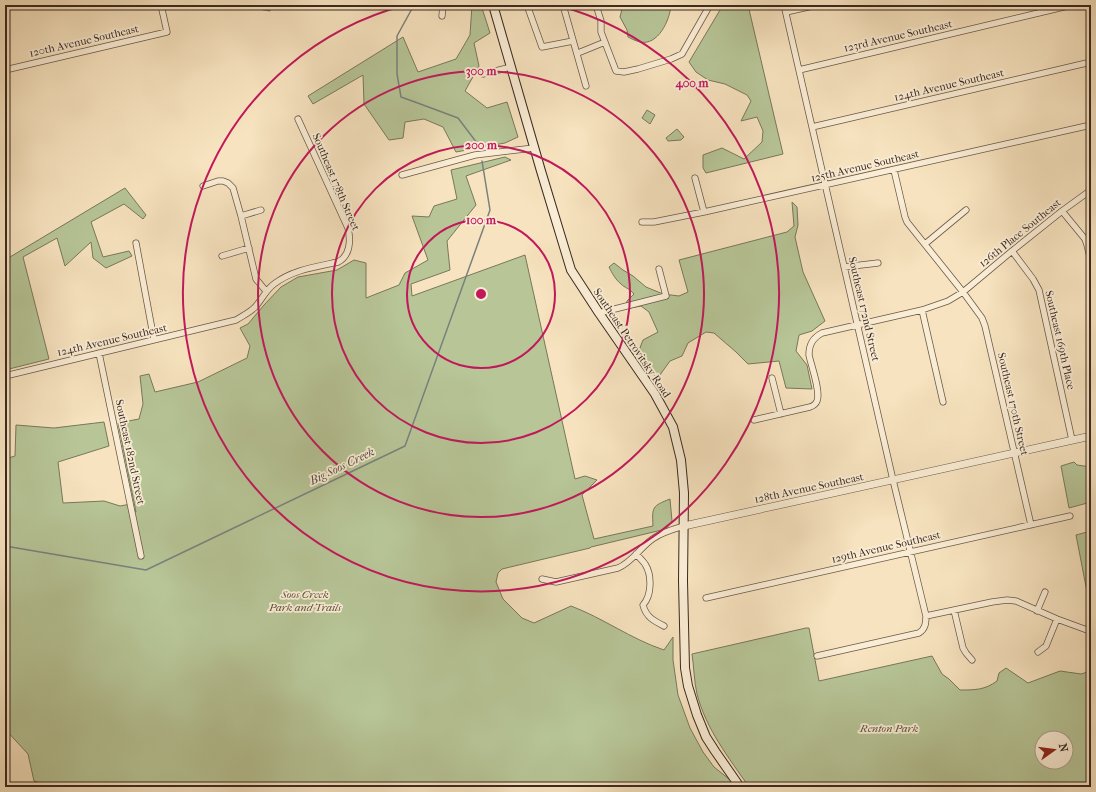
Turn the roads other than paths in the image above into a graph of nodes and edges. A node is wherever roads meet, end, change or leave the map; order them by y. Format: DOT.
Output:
graph roads {
  1 [pos="162,5"];
  2 [pos="443,5"];
  3 [pos="493,5"];
  4 [pos="527,5"];
  5 [pos="563,5"];
  6 [pos="596,5"];
  7 [pos="710,5"];
  8 [pos="784,5"];
  9 [pos="817,5"];
  10 [pos="1072,5"];
  11 [pos="786,12"];
  12 [pos="442,16"];
  13 [pos="574,41"];
  14 [pos="605,42"];
  15 [pos="578,53"];
  16 [pos="1091,62"];
  17 [pos="511,67"];
  18 [pos="5,70"];
  19 [pos="799,70"];
  20 [pos="483,74"];
  21 [pos="586,86"];
  22 [pos="298,119"];
  23 [pos="1091,125"];
  24 [pos="812,127"];
  25 [pos="534,148"];
  26 [pos="894,170"];
  27 [pos="402,175"];
  28 [pos="695,178"];
  29 [pos="826,185"];
  30 [pos="203,186"];
  31 [pos="1091,190"];
  32 [pos="262,210"];
  33 [pos="966,210"];
  34 [pos="1062,211"];
  35 [pos="704,212"];
  36 [pos="241,216"];
  37 [pos="642,222"];
  38 [pos="136,243"];
  39 [pos="925,244"];
  40 [pos="249,248"];
  41 [pos="1012,251"];
  42 [pos="347,253"];
  43 [pos="222,256"];
  44 [pos="1091,261"];
  45 [pos="878,263"];
  46 [pos="844,267"];
  47 [pos="659,269"];
  48 [pos="266,291"];
  49 [pos="963,292"];
  50 [pos="922,310"];
  51 [pos="599,314"];
  52 [pos="857,325"];
  53 [pos="154,340"];
  54 [pos="99,353"];
  55 [pos="5,376"];
  56 [pos="772,378"];
  57 [pos="943,402"];
  58 [pos="781,414"];
  59 [pos="754,420"];
  60 [pos="1091,436"];
  61 [pos="1072,440"];
  62 [pos="1015,452"];
  63 [pos="893,480"];
  64 [pos="1070,516"];
  65 [pos="1031,525"];
  66 [pos="684,526"];
  67 [pos="910,552"];
  68 [pos="636,554"];
  69 [pos="141,556"];
  70 [pos="542,579"];
  71 [pos="1045,592"];
  72 [pos="706,598"];
  73 [pos="954,610"];
  74 [pos="1037,611"];
  75 [pos="926,616"];
  76 [pos="1057,619"];
  77 [pos="664,626"];
  78 [pos="1091,630"];
  79 [pos="1038,652"];
  80 [pos="817,656"];
  81 [pos="972,660"];
  82 [pos="740,787"];
  1 -- 18 [label="street, 120th Avenue Southeast"];
  2 -- 12 [label="street"];
  3 -- 17 [label="main road, Southeast Petrovitsky Road"];
  4 -- 13 [label="street"];
  5 -- 13 [label="street"];
  6 -- 14 [label="street"];
  7 -- 14 [label="street"];
  8 -- 11 [label="street, Southeast 172nd Street"];
  9 -- 11 [label="street"];
  10 -- 19 [label="street, 123rd Avenue Southeast"];
  11 -- 19 [label="street, Southeast 172nd Street"];
  13 -- 15 [label="street"];
  14 -- 15 [label="street"];
  15 -- 21 [label="street"];
  16 -- 24 [label="street, 124th Avenue Southeast"];
  17 -- 20 [label="street"];
  17 -- 25 [label="main road, Southeast Petrovitsky Road"];
  19 -- 24 [label="street, Southeast 172nd Street"];
  22 -- 42 [label="street, Southeast 178th Street"];
  23 -- 26 [label="street, 125th Avenue Southeast"];
  24 -- 29 [label="street, Southeast 172nd Street"];
  25 -- 27 [label="street"];
  25 -- 51 [label="main road, Southeast Petrovitsky Road"];
  26 -- 29 [label="street, 125th Avenue Southeast"];
  26 -- 39 [label="street, Southeast 170th Street"];
  28 -- 35 [label="street"];
  29 -- 35 [label="street, 125th Avenue Southeast"];
  29 -- 46 [label="street, Southeast 172nd Street"];
  30 -- 36 [label="street"];
  31 -- 34 [label="street, 126th Place Southeast"];
  32 -- 36 [label="street"];
  33 -- 39 [label="street"];
  34 -- 41 [label="street, 126th Place Southeast"];
  34 -- 44 [label="street"];
  35 -- 37 [label="street, 125th Avenue Southeast"];
  36 -- 40 [label="street"];
  38 -- 53 [label="street"];
  39 -- 49 [label="street, Southeast 170th Street"];
  40 -- 43 [label="street"];
  40 -- 48 [label="street"];
  41 -- 49 [label="street, 126th Place Southeast"];
  41 -- 61 [label="street, Southeast 169th Place"];
  42 -- 48 [label="street, 124th Avenue Southeast"];
  45 -- 46 [label="street"];
  46 -- 52 [label="street, Southeast 172nd Street"];
  47 -- 51 [label="street"];
  48 -- 53 [label="street, 124th Avenue Southeast"];
  49 -- 50 [label="street, 126th Place Southeast"];
  49 -- 62 [label="street, Southeast 170th Street"];
  50 -- 52 [label="street, 126th Place Southeast"];
  50 -- 57 [label="street"];
  51 -- 66 [label="main road, Southeast Petrovitsky Road"];
  52 -- 58 [label="street, 126th Place Southeast"];
  52 -- 63 [label="street, Southeast 172nd Street"];
  53 -- 54 [label="street, 124th Avenue Southeast"];
  54 -- 55 [label="street, 124th Avenue Southeast"];
  54 -- 69 [label="street, Southeast 182nd Street"];
  56 -- 58 [label="street"];
  58 -- 59 [label="street"];
  60 -- 61 [label="street, 128th Avenue Southeast"];
  61 -- 62 [label="street, 128th Avenue Southeast"];
  62 -- 63 [label="street, 128th Avenue Southeast"];
  62 -- 65 [label="street, Southeast 170th Street"];
  63 -- 66 [label="street, 128th Avenue Southeast"];
  63 -- 67 [label="street, Southeast 172nd Street"];
  64 -- 65 [label="street, 129th Avenue Southeast"];
  65 -- 67 [label="street, 129th Avenue Southeast"];
  66 -- 68 [label="street, 128th Avenue Southeast"];
  66 -- 82 [label="main road, Southeast Petrovitsky Road"];
  67 -- 72 [label="street, 129th Avenue Southeast"];
  67 -- 75 [label="street, Southeast 172nd Street"];
  68 -- 70 [label="street, 128th Avenue Southeast"];
  68 -- 77 [label="street"];
  71 -- 74 [label="street"];
  73 -- 74 [label="street"];
  73 -- 75 [label="street"];
  73 -- 81 [label="street"];
  74 -- 76 [label="street"];
  75 -- 80 [label="street"];
  76 -- 78 [label="street"];
  76 -- 79 [label="street"];
}
